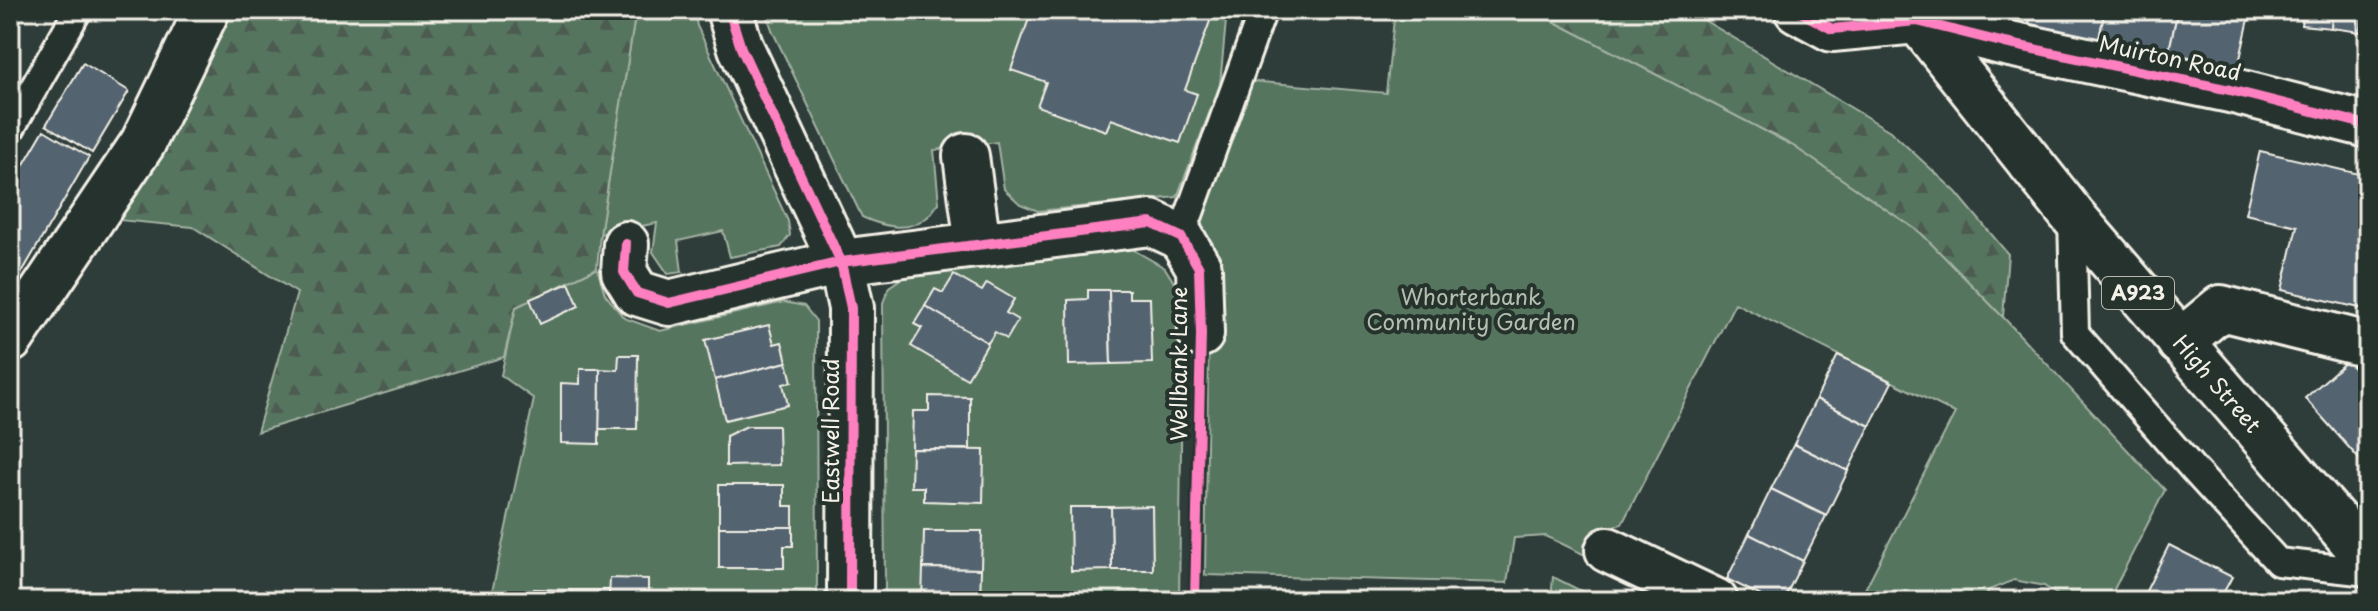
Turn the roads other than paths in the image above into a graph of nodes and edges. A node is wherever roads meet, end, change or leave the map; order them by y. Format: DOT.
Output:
graph roads {
  1 [pos="78,10"];
  2 [pos="207,10"];
  3 [pos="729,10"];
  4 [pos="1263,10"];
  5 [pos="1797,10"];
  6 [pos="1913,16"];
  7 [pos="2368,125"];
  8 [pos="10,130"];
  9 [pos="966,156"];
  10 [pos="2072,215"];
  11 [pos="1181,237"];
  12 [pos="626,244"];
  13 [pos="978,245"];
  14 [pos="841,262"];
  15 [pos="1201,334"];
  16 [pos="10,340"];
  17 [pos="2180,342"];
  18 [pos="2368,345"];
  19 [pos="1608,550"];
  20 [pos="2368,559"];
  21 [pos="2368,572"];
  22 [pos="850,601"];
  23 [pos="1715,601"];
  1 -- 8 [label="lane"];
  2 -- 16 [label="street"];
  3 -- 14 [label="street"];
  4 -- 11 [label="lane"];
  5 -- 6 [label="street, Muirton Road"];
  6 -- 7 [label="street, Muirton Road"];
  6 -- 10 [label="street, High Street / A923"];
  9 -- 13 [label="street"];
  10 -- 17 [label="street, High Street / A923"];
  10 -- 21 [label="lane"];
  11 -- 13 [label="street"];
  11 -- 15 [label="street, Wellbank Lane"];
  12 -- 14 [label="street"];
  13 -- 14 [label="street"];
  14 -- 22 [label="street, Eastwell Road"];
  17 -- 18 [label="street"];
  17 -- 20 [label="street, High Street / A923"];
  19 -- 23 [label="street"];
}
